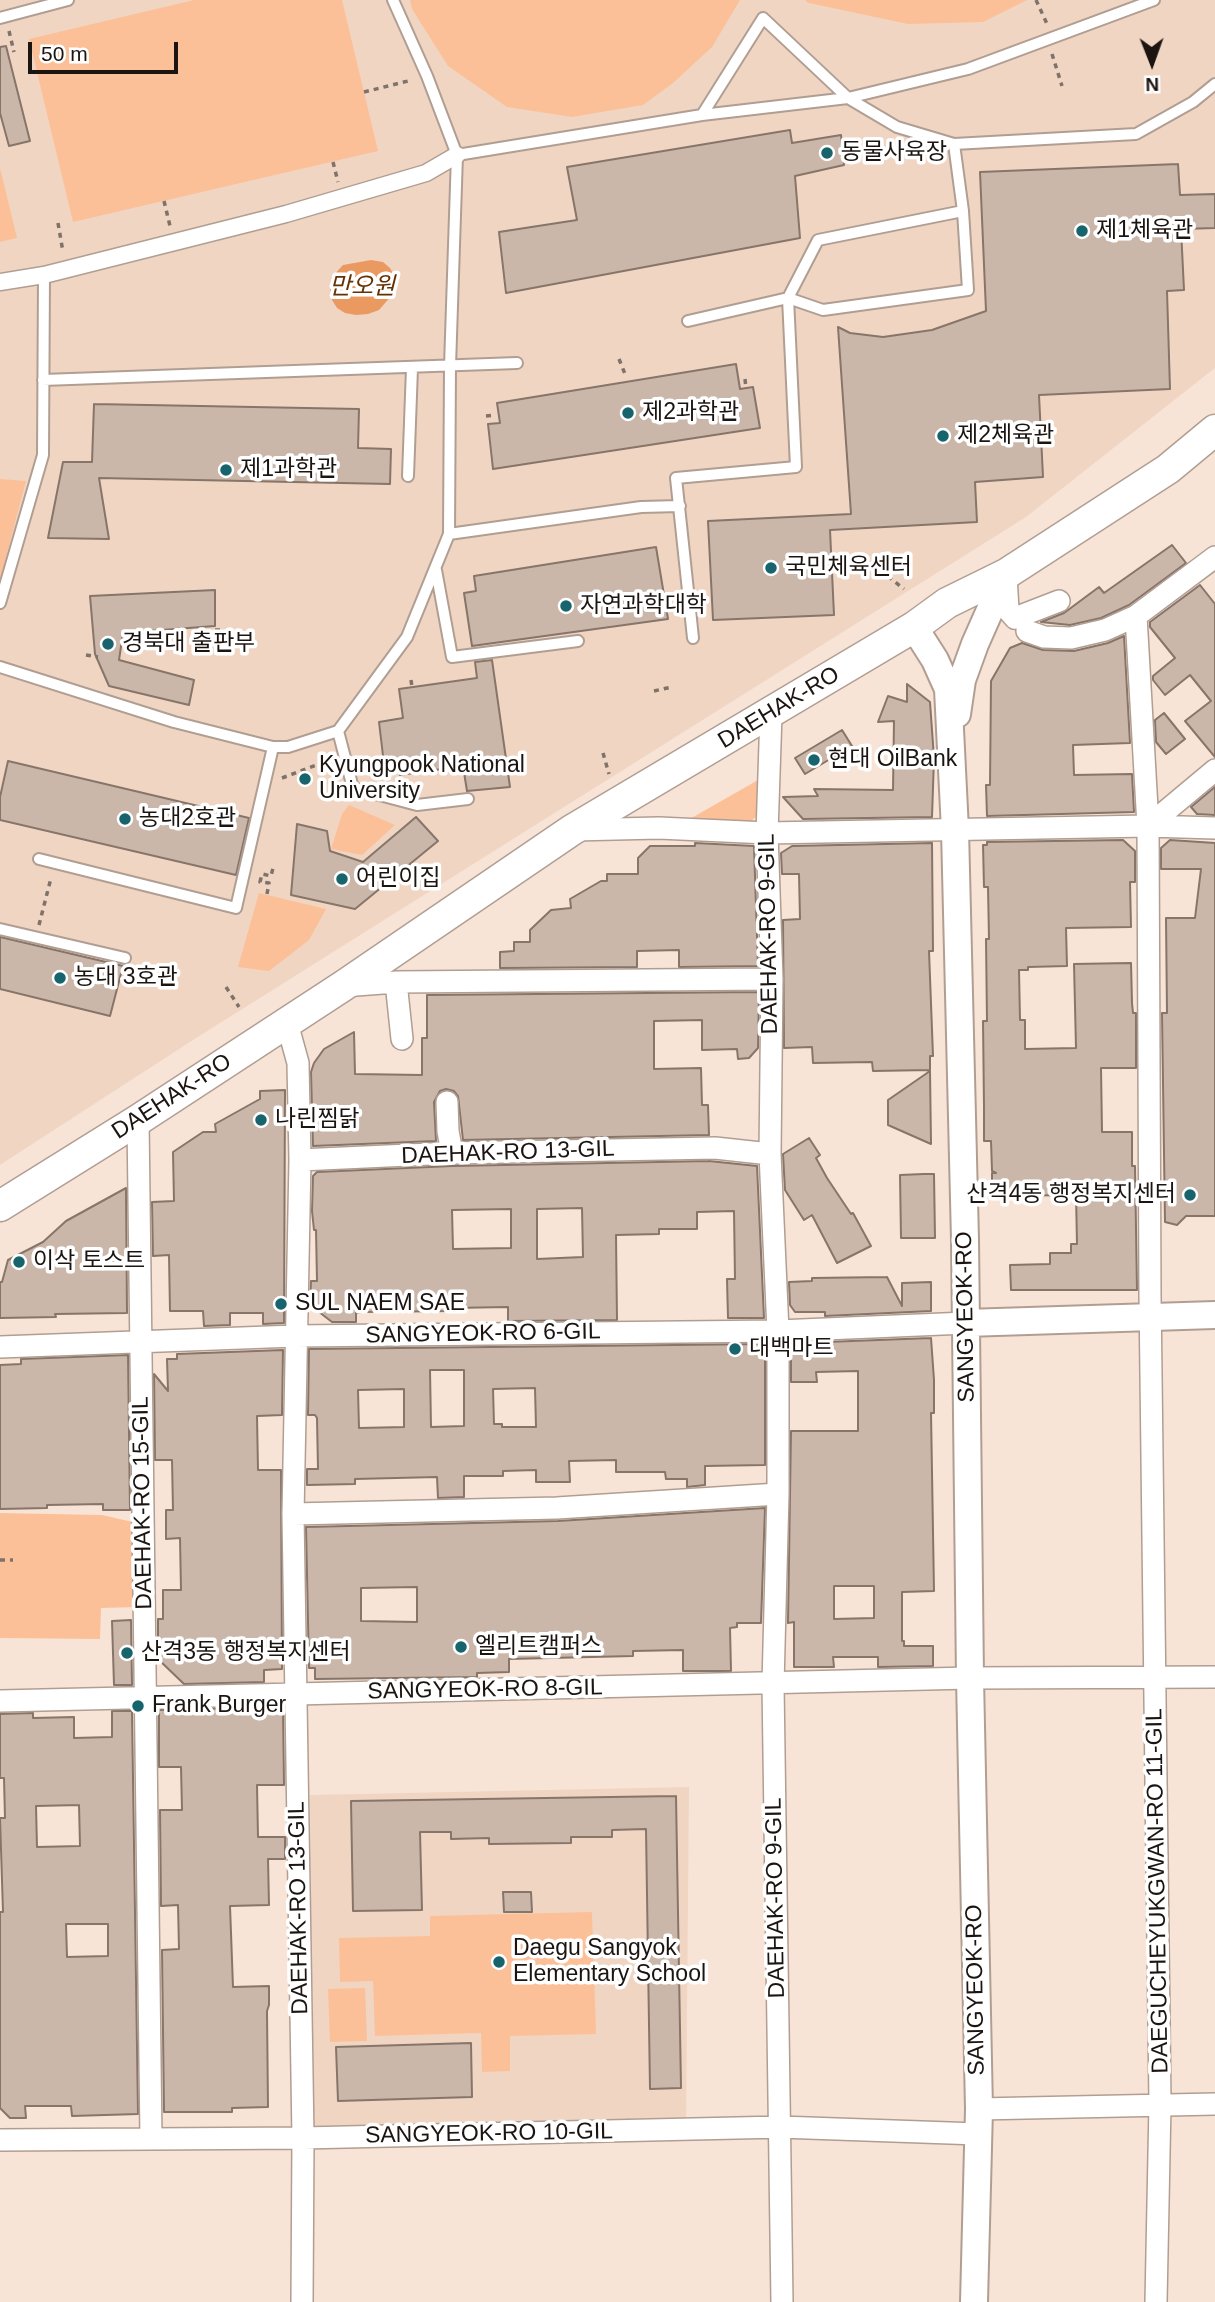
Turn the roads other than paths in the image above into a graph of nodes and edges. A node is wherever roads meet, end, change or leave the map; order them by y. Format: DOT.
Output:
graph roads {
  1 [pos="68,0"];
  2 [pos="393,0"];
  3 [pos="1154,0"];
  4 [pos="3,17"];
  5 [pos="1215,84"];
  6 [pos="848,98"];
  7 [pos="702,115"];
  8 [pos="954,145"];
  9 [pos="457,156"];
  10 [pos="963,211"];
  11 [pos="44,275"];
  12 [pos="0,282"];
  13 [pos="788,299"];
  14 [pos="688,321"];
  15 [pos="517,363"];
  16 [pos="450,366"];
  17 [pos="412,368"];
  18 [pos="43,380"];
  19 [pos="1215,430"];
  20 [pos="408,476"];
  21 [pos="680,506"];
  22 [pos="449,534"];
  23 [pos="1215,557"];
  24 [pos="436,570"];
  25 [pos="1006,574"];
  26 [pos="1059,601"];
  27 [pos="0,603"];
  28 [pos="1136,616"];
  29 [pos="914,627"];
  30 [pos="1027,631"];
  31 [pos="693,638"];
  32 [pos="578,641"];
  33 [pos="0,667"];
  34 [pos="771,714"];
  35 [pos="338,731"];
  36 [pos="273,747"];
  37 [pos="952,754"];
  38 [pos="1215,770"];
  39 [pos="468,799"];
  40 [pos="1148,826"];
  41 [pos="1215,828"];
  42 [pos="955,830"];
  43 [pos="572,831"];
  44 [pos="767,833"];
  45 [pos="39,859"];
  46 [pos="0,929"];
  47 [pos="125,958"];
  48 [pos="772,979"];
  49 [pos="396,982"];
  50 [pos="342,986"];
  51 [pos="287,1023"];
  52 [pos="402,1040"];
  53 [pos="447,1102"];
  54 [pos="138,1120"];
  55 [pos="452,1153"];
  56 [pos="770,1154"];
  57 [pos="300,1160"];
  58 [pos="0,1206"];
  59 [pos="1215,1315"];
  60 [pos="1150,1317"];
  61 [pos="966,1322"];
  62 [pos="778,1331"];
  63 [pos="295,1336"];
  64 [pos="141,1343"];
  65 [pos="0,1347"];
  66 [pos="778,1494"];
  67 [pos="293,1514"];
  68 [pos="1156,1677"];
  69 [pos="1212,1677"];
  70 [pos="970,1678"];
  71 [pos="773,1684"];
  72 [pos="295,1695"];
  73 [pos="145,1699"];
  74 [pos="0,1701"];
  75 [pos="1160,2104"];
  76 [pos="1215,2104"];
  77 [pos="979,2121"];
  78 [pos="780,2127"];
  79 [pos="150,2138"];
  80 [pos="303,2138"];
  81 [pos="0,2140"];
  82 [pos="302,2302"];
  83 [pos="782,2302"];
  84 [pos="974,2302"];
  85 [pos="1156,2302"];
  1 -- 4 [label="lane"];
  2 -- 9 [label="lane"];
  3 -- 6 [label="lane"];
  5 -- 8 [label="lane"];
  6 -- 7 [label="lane"];
  6 -- 7 [label="lane"];
  6 -- 8 [label="lane"];
  7 -- 9 [label="lane"];
  8 -- 10 [label="lane"];
  9 -- 11 [label="street"];
  9 -- 16 [label="lane"];
  10 -- 13 [label="lane"];
  10 -- 13 [label="lane"];
  11 -- 12 [label="street"];
  11 -- 18 [label="lane"];
  13 -- 14 [label="lane"];
  13 -- 21 [label="lane"];
  15 -- 16 [label="lane"];
  16 -- 17 [label="lane"];
  16 -- 22 [label="lane"];
  17 -- 18 [label="lane"];
  17 -- 20 [label="lane"];
  18 -- 27 [label="lane"];
  19 -- 25 [label="main road, DAEHAK-RO"];
  21 -- 22 [label="lane"];
  21 -- 31 [label="lane"];
  22 -- 24 [label="lane"];
  23 -- 28 [label="street"];
  24 -- 32 [label="lane"];
  24 -- 35 [label="lane"];
  25 -- 26 [label="street"];
  25 -- 29 [label="main road, DAEHAK-RO"];
  25 -- 37 [label="street"];
  28 -- 30 [label="street"];
  28 -- 40 [label="street, DAEGUCHEYUKGWAN-RO 11-GIL"];
  29 -- 34 [label="main road, DAEHAK-RO"];
  29 -- 37 [label="street, SANGYEOK-RO"];
  33 -- 36 [label="lane"];
  34 -- 43 [label="main road, DAEHAK-RO"];
  34 -- 44 [label="street, DAEHAK-RO 9-GIL"];
  35 -- 36 [label="lane"];
  35 -- 39 [label="lane"];
  36 -- 45 [label="lane"];
  37 -- 42 [label="street, SANGYEOK-RO"];
  38 -- 40 [label="street"];
  40 -- 41 [label="street"];
  40 -- 42 [label="street"];
  40 -- 60 [label="street, DAEGUCHEYUKGWAN-RO 11-GIL"];
  42 -- 44 [label="street"];
  42 -- 61 [label="street, SANGYEOK-RO"];
  43 -- 44 [label="street"];
  43 -- 50 [label="main road, DAEHAK-RO"];
  44 -- 48 [label="street, DAEHAK-RO 9-GIL"];
  46 -- 47 [label="lane"];
  48 -- 49 [label="street, DAEHAK-RO"];
  48 -- 56 [label="street, DAEHAK-RO 9-GIL"];
  49 -- 50 [label="street, DAEHAK-RO"];
  49 -- 52 [label="street"];
  50 -- 51 [label="main road, DAEHAK-RO"];
  51 -- 54 [label="main road, DAEHAK-RO"];
  51 -- 57 [label="street, DAEHAK-RO 13-GIL"];
  53 -- 55 [label="street"];
  54 -- 58 [label="main road, DAEHAK-RO"];
  54 -- 64 [label="street, DAEHAK-RO 15-GIL"];
  55 -- 56 [label="street, DAEHAK-RO 13-GIL"];
  55 -- 57 [label="street, DAEHAK-RO 13-GIL"];
  56 -- 62 [label="street, DAEHAK-RO 9-GIL"];
  57 -- 63 [label="street, DAEHAK-RO 13-GIL"];
  59 -- 60 [label="street"];
  60 -- 61 [label="street"];
  60 -- 68 [label="street, DAEGUCHEYUKGWAN-RO 11-GIL"];
  61 -- 62 [label="street, SANGYEOK-RO 6-GIL"];
  61 -- 70 [label="street, SANGYEOK-RO"];
  62 -- 63 [label="street, SANGYEOK-RO 6-GIL"];
  62 -- 66 [label="street, DAEHAK-RO 9-GIL"];
  63 -- 64 [label="street, SANGYEOK-RO 6-GIL"];
  63 -- 67 [label="street, DAEHAK-RO 13-GIL"];
  64 -- 65 [label="street, SANGYEOK-RO 6-GIL"];
  64 -- 73 [label="street, DAEHAK-RO 15-GIL"];
  66 -- 67 [label="street"];
  66 -- 71 [label="street, DAEHAK-RO 9-GIL"];
  67 -- 72 [label="street, DAEHAK-RO 13-GIL"];
  68 -- 69 [label="street, DAEGUCHEYUKGWAN-RO 11-GIL"];
  68 -- 70 [label="street"];
  68 -- 75 [label="street, DAEGUCHEYUKGWAN-RO 11-GIL"];
  70 -- 71 [label="street, SANGYEOK-RO 8-GIL"];
  70 -- 77 [label="street, SANGYEOK-RO"];
  71 -- 72 [label="street, SANGYEOK-RO 8-GIL"];
  71 -- 78 [label="street, DAEHAK-RO 9-GIL"];
  72 -- 73 [label="street, SANGYEOK-RO 8-GIL"];
  72 -- 80 [label="street, DAEHAK-RO 13-GIL"];
  73 -- 74 [label="street, SANGYEOK-RO 8-GIL"];
  73 -- 79 [label="street, DAEHAK-RO 15-GIL"];
  75 -- 76 [label="street, SANGYEOK-RO 10-GIL"];
  75 -- 77 [label="street, SANGYEOK-RO 10-GIL"];
  75 -- 85 [label="street, DAEGUCHEYUKGWAN-RO 11-GIL"];
  77 -- 78 [label="street, SANGYEOK-RO 10-GIL"];
  77 -- 84 [label="street, SANGYEOK-RO"];
  78 -- 80 [label="street, SANGYEOK-RO 10-GIL"];
  78 -- 83 [label="street, DAEHAK-RO 9-GIL"];
  79 -- 80 [label="street, SANGYEOK-RO 10-GIL"];
  79 -- 81 [label="street, SANGYEOK-RO 10-GIL"];
  80 -- 82 [label="street, DAEHAK-RO 13-GIL"];
}
